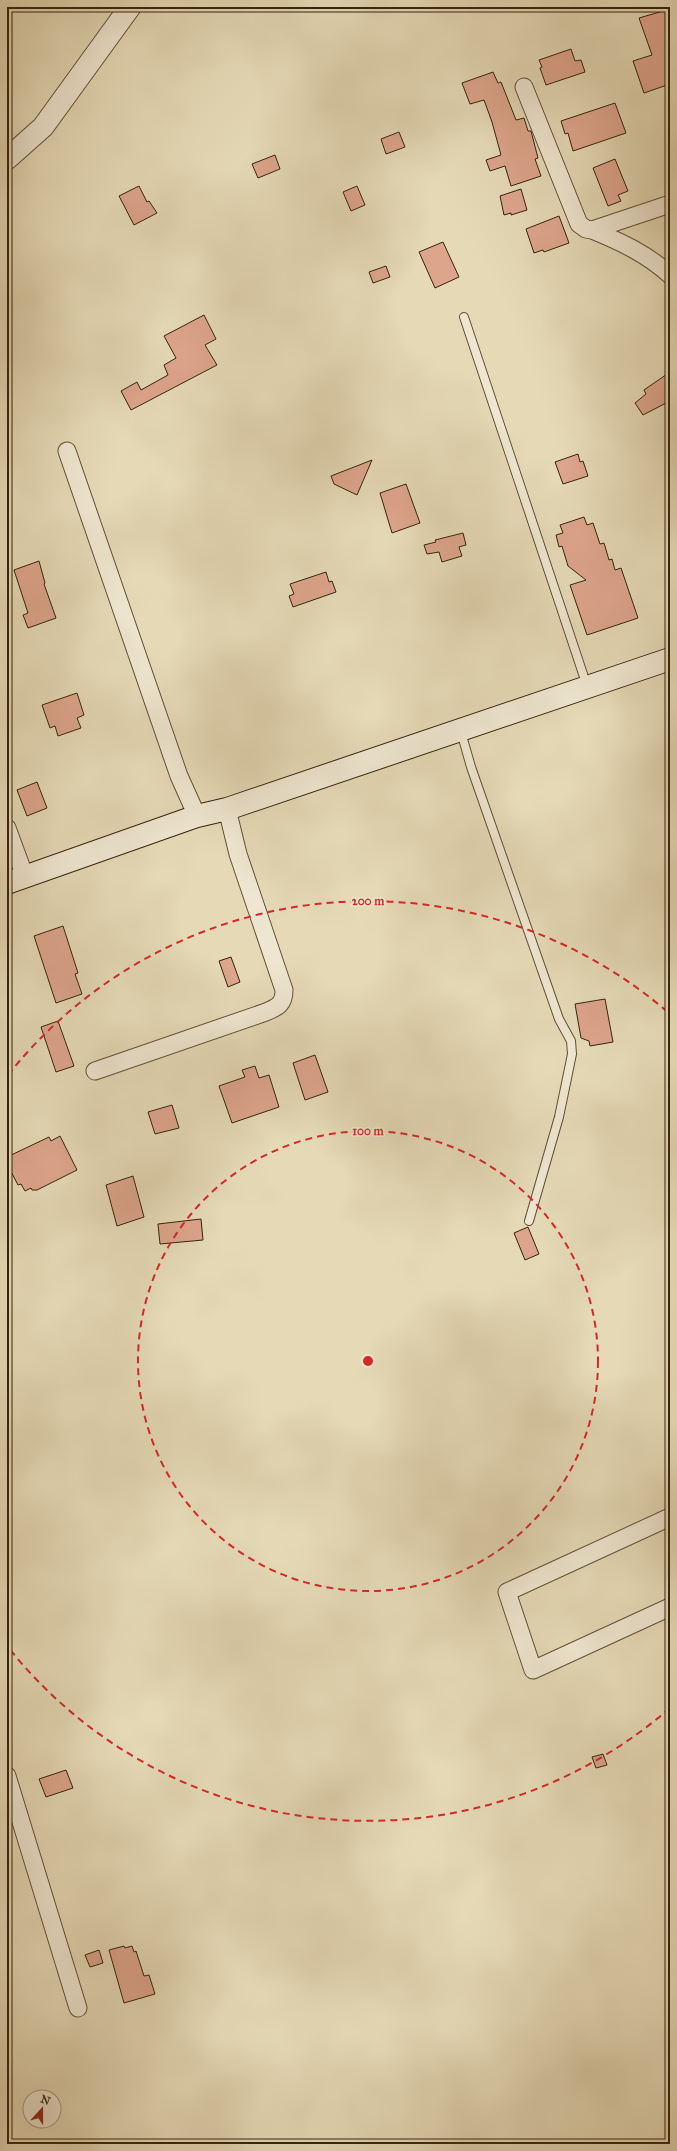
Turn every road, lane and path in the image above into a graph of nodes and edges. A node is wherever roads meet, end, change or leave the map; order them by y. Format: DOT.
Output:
graph roads {
  1 [pos="130,7"];
  2 [pos="524,88"];
  3 [pos="7,159"];
  4 [pos="670,204"];
  5 [pos="592,230"];
  6 [pos="670,275"];
  7 [pos="464,317"];
  8 [pos="67,451"];
  9 [pos="670,659"];
  10 [pos="588,686"];
  11 [pos="460,729"];
  12 [pos="227,808"];
  13 [pos="197,816"];
  14 [pos="7,828"];
  15 [pos="16,880"];
  16 [pos="95,1071"];
  17 [pos="529,1221"];
  18 [pos="670,1517"];
  19 [pos="670,1607"];
  20 [pos="7,1776"];
  21 [pos="78,2008"];
  1 -- 3 [label="street"];
  2 -- 5 [label="street"];
  4 -- 5 [label="street"];
  5 -- 6 [label="street"];
  7 -- 10 [label="lane"];
  8 -- 13 [label="street"];
  9 -- 10 [label="main road"];
  10 -- 11 [label="main road"];
  11 -- 12 [label="main road"];
  11 -- 17 [label="lane"];
  12 -- 13 [label="main road"];
  12 -- 16 [label="street"];
  13 -- 15 [label="main road"];
  14 -- 15 [label="street"];
  18 -- 19 [label="street"];
  20 -- 21 [label="street"];
}
